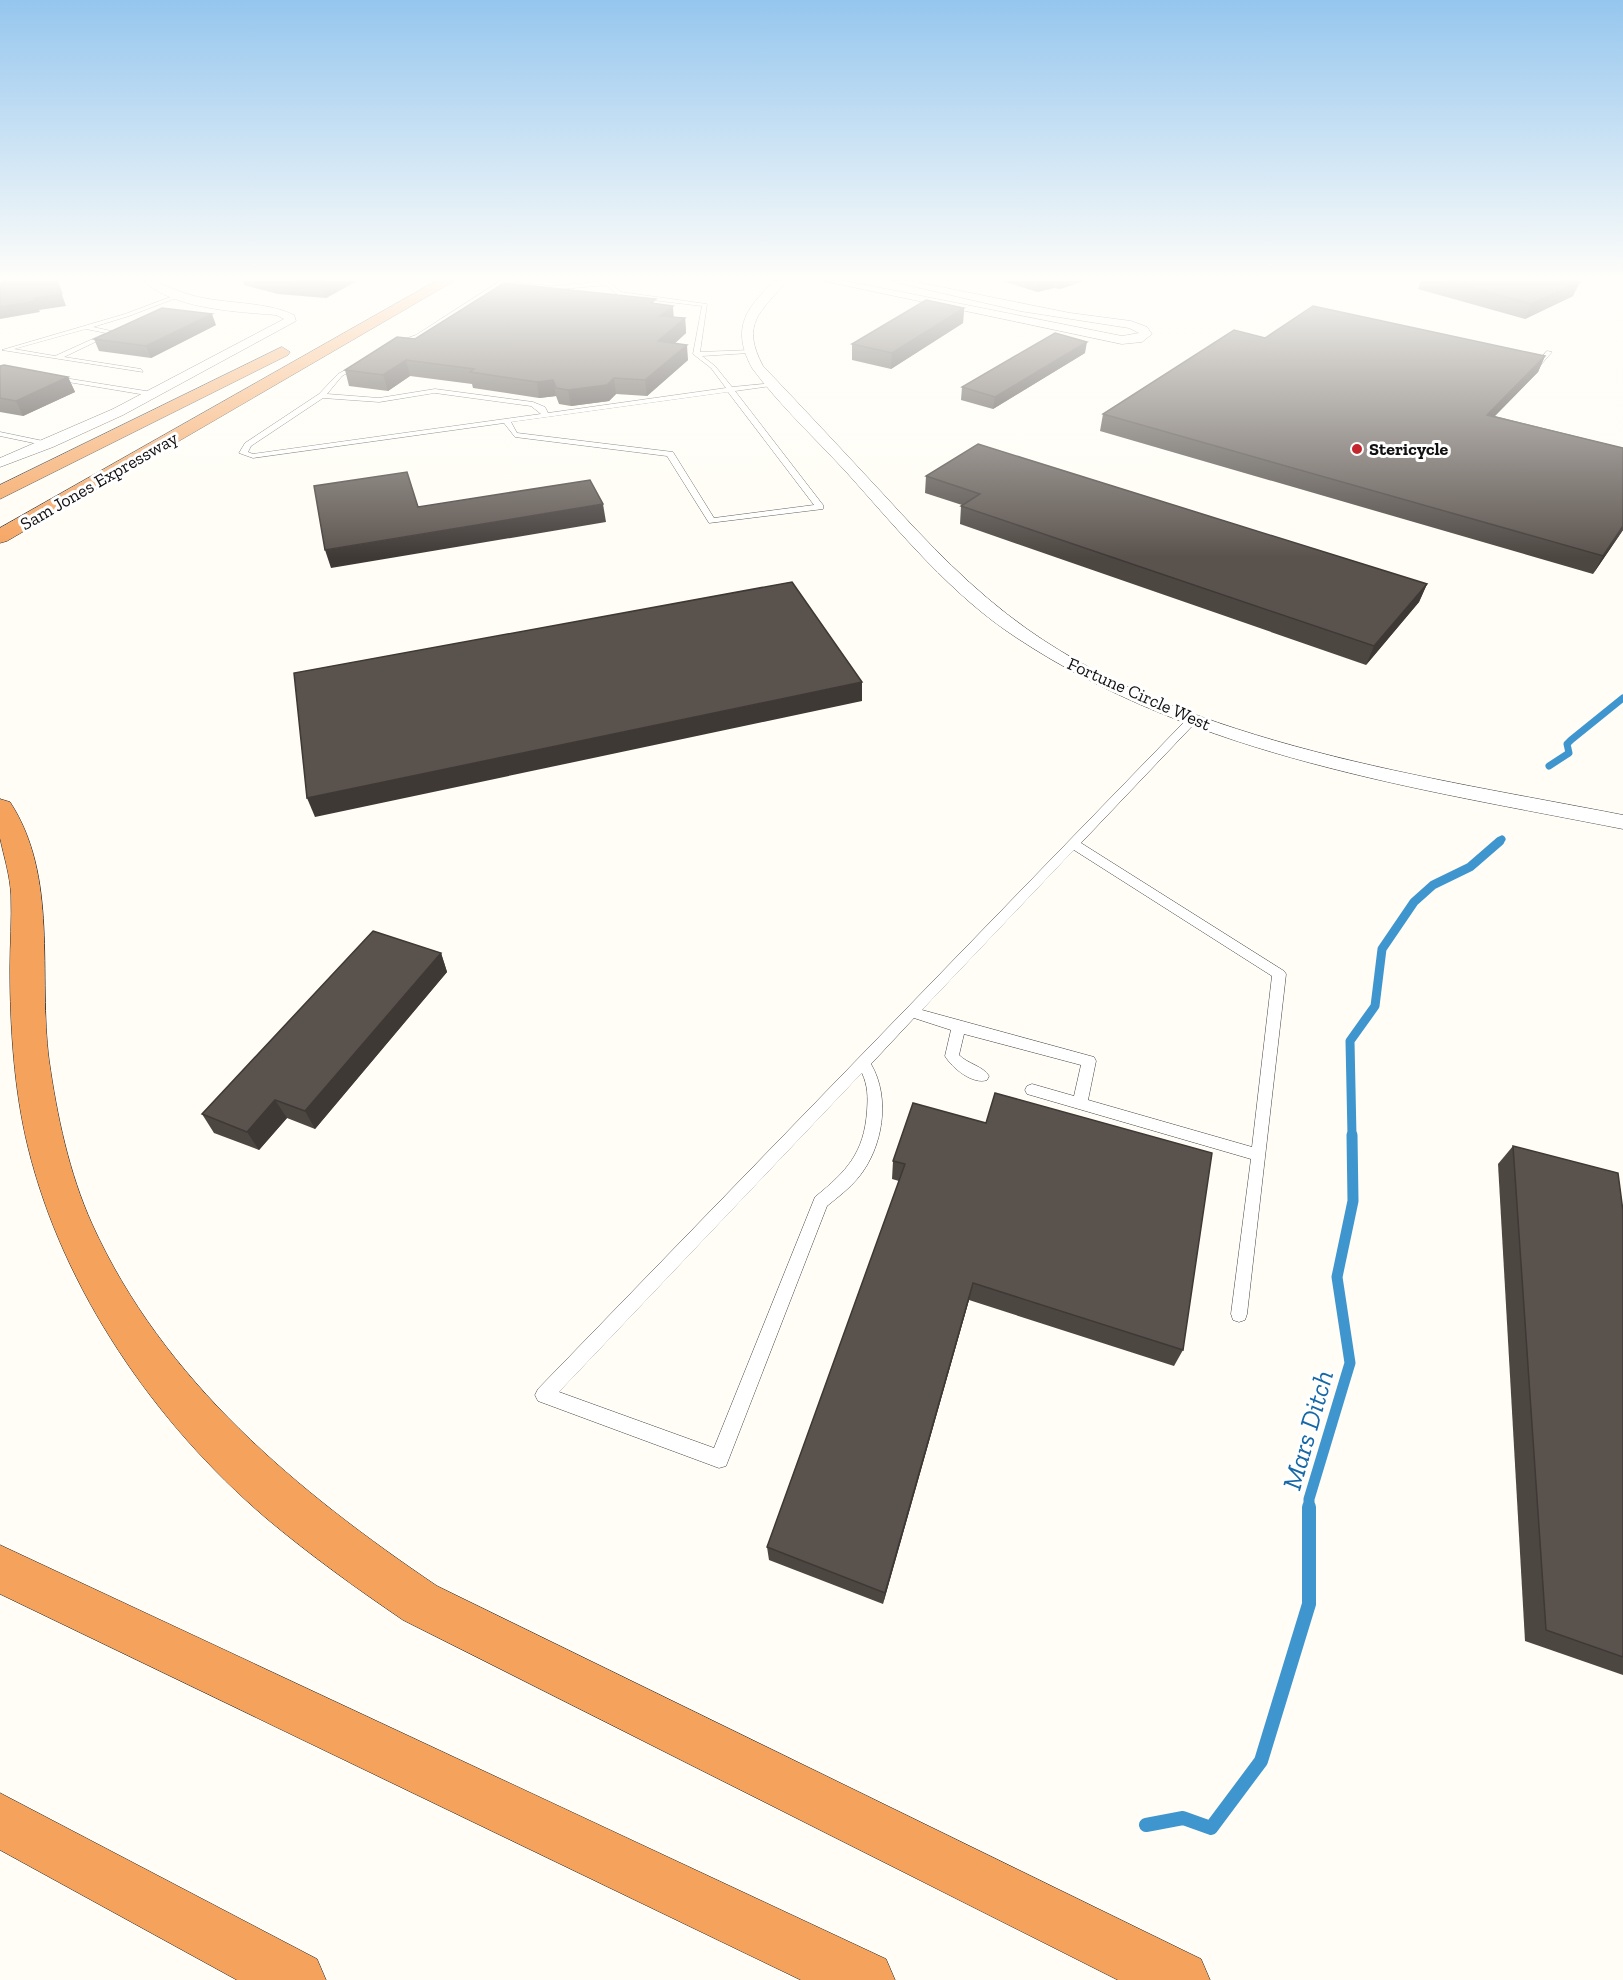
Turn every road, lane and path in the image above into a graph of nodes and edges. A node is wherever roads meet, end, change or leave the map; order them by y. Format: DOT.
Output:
graph roads {
  1 [pos="192,373"];
  2 [pos="241,373"];
  3 [pos="252,373"];
  4 [pos="286,373"];
  5 [pos="343,373"];
  6 [pos="717,373"];
  7 [pos="763,373"];
  8 [pos="47,377"];
  9 [pos="771,384"];
  10 [pos="728,390"];
  11 [pos="152,394"];
  12 [pos="322,396"];
  13 [pos="545,416"];
  14 [pos="506,421"];
  15 [pos="0,434"];
  16 [pos="48,444"];
  17 [pos="0,463"];
  18 [pos="0,493"];
  19 [pos="0,511"];
  20 [pos="0,537"];
  21 [pos="1192,720"];
  22 [pos="0,808"];
  23 [pos="1623,822"];
  24 [pos="1073,844"];
  25 [pos="911,1012"];
  26 [pos="959,1027"];
  27 [pos="863,1064"];
  28 [pos="982,1076"];
  29 [pos="1032,1090"];
  30 [pos="1080,1104"];
  31 [pos="1259,1155"];
  32 [pos="1239,1314"];
  33 [pos="0,1569"];
  34 [pos="0,1820"];
  35 [pos="296,1980"];
  36 [pos="865,1980"];
  37 [pos="1180,1980"];
  1 -- 11 [label="street"];
  2 -- 18 [label="highway"];
  3 -- 19 [label="highway, Sam Jones Expressway"];
  4 -- 20 [label="highway, Sam Jones Expressway"];
  5 -- 12 [label="lane"];
  6 -- 10 [label="lane"];
  7 -- 9 [label="street, Fortune Circle West"];
  8 -- 11 [label="lane"];
  9 -- 10 [label="lane"];
  9 -- 21 [label="street, Fortune Circle West"];
  10 -- 13 [label="lane"];
  10 -- 14 [label="lane"];
  11 -- 16 [label="street"];
  12 -- 13 [label="lane"];
  12 -- 14 [label="lane"];
  13 -- 14 [label="lane"];
  15 -- 16 [label="lane"];
  16 -- 17 [label="street"];
  21 -- 23 [label="street, Fortune Circle West"];
  21 -- 24 [label="lane"];
  22 -- 37 [label="highway"];
  24 -- 25 [label="lane"];
  24 -- 31 [label="lane"];
  25 -- 26 [label="lane"];
  25 -- 27 [label="lane"];
  26 -- 28 [label="lane"];
  26 -- 30 [label="lane"];
  27 -- 27 [label="lane"];
  29 -- 30 [label="lane"];
  30 -- 31 [label="lane"];
  31 -- 32 [label="lane"];
  33 -- 36 [label="highway"];
  34 -- 35 [label="highway"];
}
